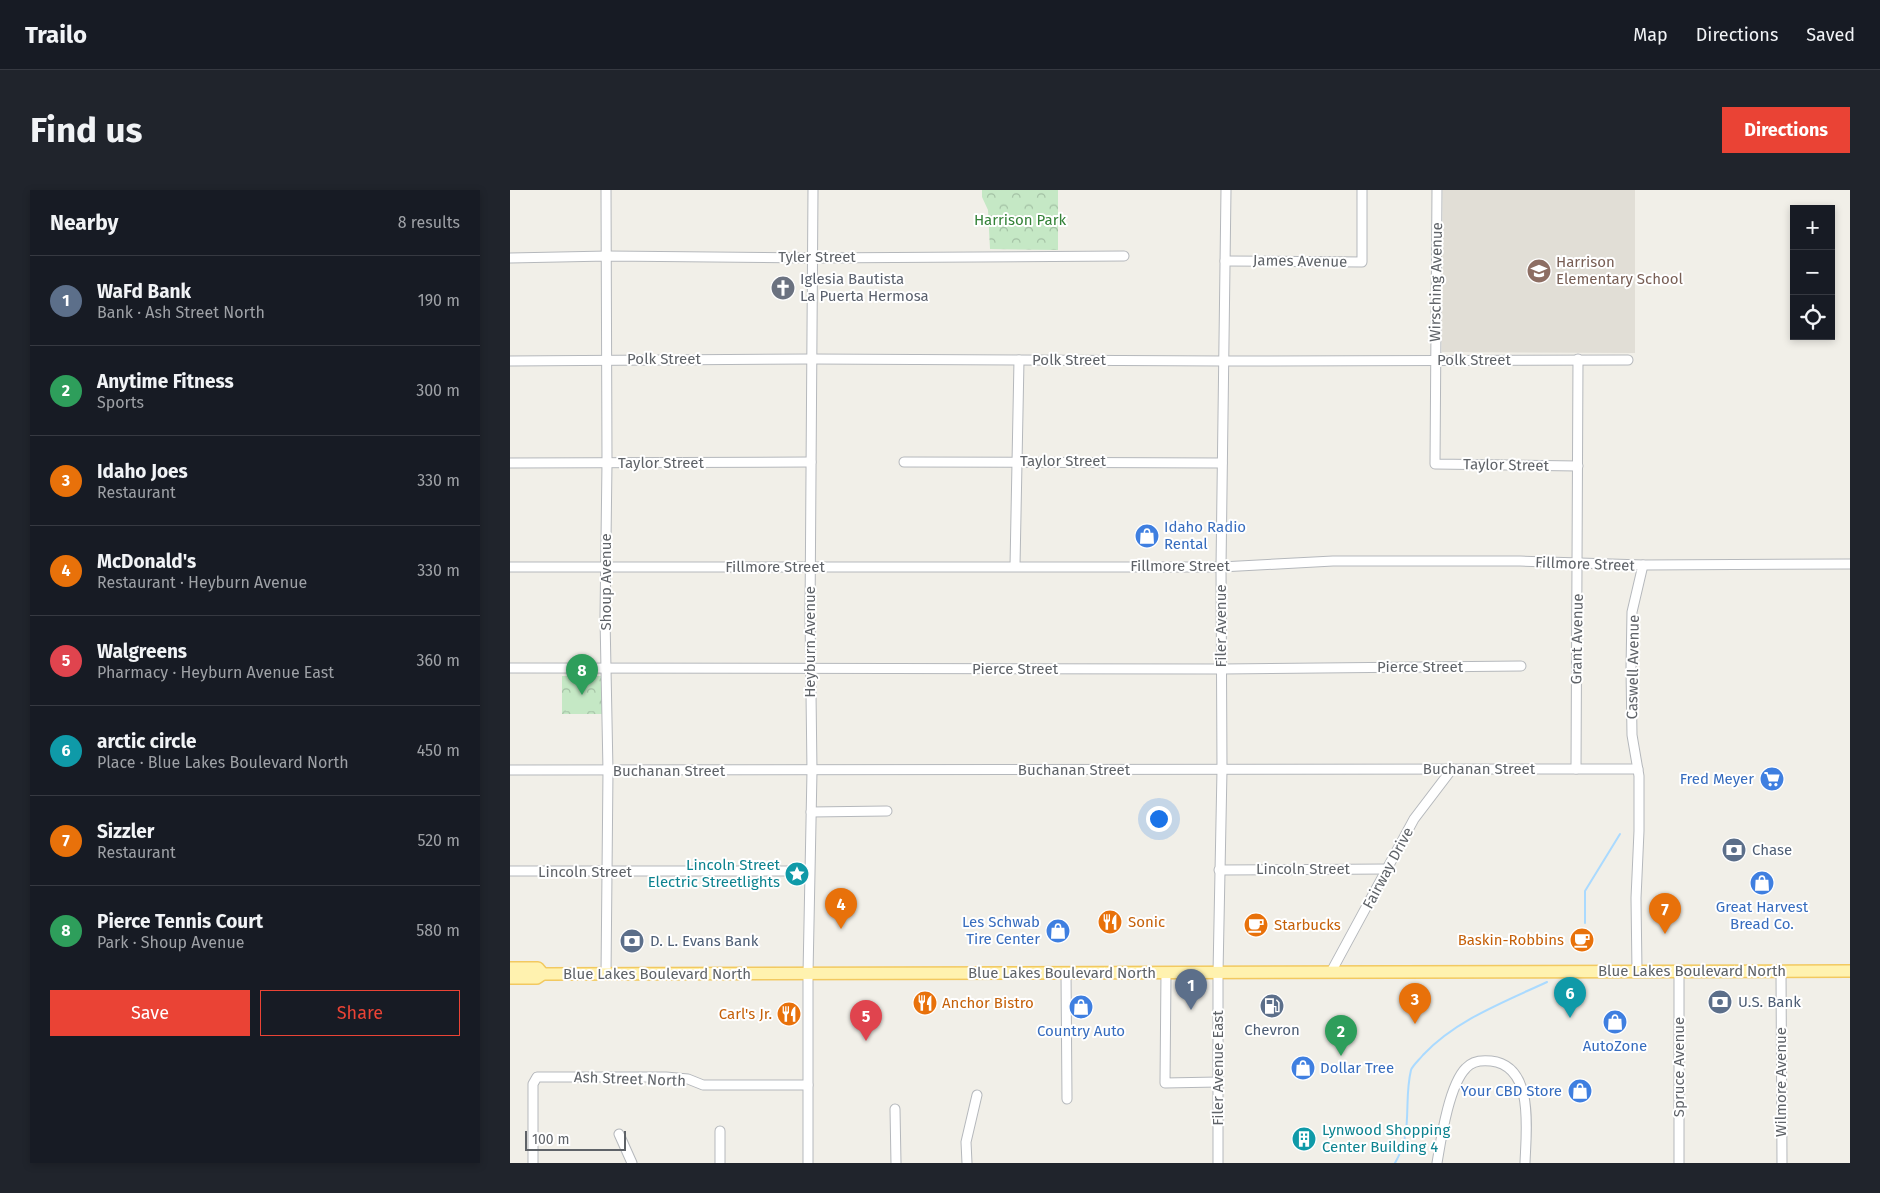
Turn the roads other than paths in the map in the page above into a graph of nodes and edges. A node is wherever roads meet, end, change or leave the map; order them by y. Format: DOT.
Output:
graph roads {
  1 [pos="606,190"];
  2 [pos="813,190"];
  3 [pos="1226,190"];
  4 [pos="1362,190"];
  5 [pos="1438,190"];
  6 [pos="608,256"];
  7 [pos="1124,256"];
  8 [pos="510,258"];
  9 [pos="812,258"];
  10 [pos="1225,261"];
  11 [pos="812,359"];
  12 [pos="1578,359"];
  13 [pos="607,360"];
  14 [pos="1019,360"];
  15 [pos="1628,360"];
  16 [pos="510,361"];
  17 [pos="1223,361"];
  18 [pos="1435,361"];
  19 [pos="1017,461"];
  20 [pos="811,462"];
  21 [pos="904,462"];
  22 [pos="510,463"];
  23 [pos="607,463"];
  24 [pos="1222,463"];
  25 [pos="1435,464"];
  26 [pos="1578,466"];
  27 [pos="1578,564"];
  28 [pos="1850,564"];
  29 [pos="1643,565"];
  30 [pos="811,566"];
  31 [pos="1015,566"];
  32 [pos="510,567"];
  33 [pos="606,567"];
  34 [pos="1221,567"];
  35 [pos="1520,666"];
  36 [pos="510,668"];
  37 [pos="606,668"];
  38 [pos="1222,668"];
  39 [pos="810,669"];
  40 [pos="1452,769"];
  41 [pos="1576,769"];
  42 [pos="1638,769"];
  43 [pos="510,770"];
  44 [pos="812,770"];
  45 [pos="1222,770"];
  46 [pos="608,771"];
  47 [pos="811,812"];
  48 [pos="887,812"];
  49 [pos="1387,869"];
  50 [pos="1220,870"];
  51 [pos="510,871"];
  52 [pos="809,871"];
  53 [pos="607,872"];
  54 [pos="510,968"];
  55 [pos="1850,970"];
  56 [pos="1636,971"];
  57 [pos="1678,971"];
  58 [pos="1781,971"];
  59 [pos="1331,972"];
  60 [pos="1166,973"];
  61 [pos="1218,973"];
  62 [pos="543,974"];
  63 [pos="606,974"];
  64 [pos="808,974"];
  65 [pos="1066,974"];
  66 [pos="510,978"];
  67 [pos="1218,1082"];
  68 [pos="808,1086"];
  69 [pos="977,1095"];
  70 [pos="1067,1099"];
  71 [pos="896,1109"];
  72 [pos="720,1131"];
  73 [pos="619,1134"];
  74 [pos="532,1163"];
  75 [pos="632,1163"];
  76 [pos="720,1163"];
  77 [pos="808,1163"];
  78 [pos="896,1163"];
  79 [pos="967,1163"];
  80 [pos="1218,1163"];
  81 [pos="1437,1163"];
  82 [pos="1525,1163"];
  83 [pos="1679,1163"];
  84 [pos="1782,1163"];
  1 -- 6 [label="street, Shoup Avenue"];
  2 -- 9 [label="street, Heyburn Avenue"];
  3 -- 10 [label="street, Filer Avenue"];
  4 -- 10 [label="street, James Avenue"];
  5 -- 18 [label="street, Wirsching Avenue"];
  6 -- 8 [label="street, Tyler Street"];
  6 -- 9 [label="street, Tyler Street"];
  6 -- 13 [label="street, Shoup Avenue"];
  7 -- 9 [label="street, Tyler Street"];
  9 -- 11 [label="street, Heyburn Avenue"];
  10 -- 17 [label="street, Filer Avenue"];
  11 -- 13 [label="street, Polk Street"];
  11 -- 14 [label="street, Polk Street"];
  11 -- 20 [label="street, Heyburn Avenue"];
  12 -- 15 [label="street, Polk Street"];
  12 -- 18 [label="street, Polk Street"];
  12 -- 26 [label="street, Grant Avenue"];
  13 -- 16 [label="street, Polk Street"];
  13 -- 23 [label="street, Shoup Avenue"];
  14 -- 17 [label="street, Polk Street"];
  14 -- 19 [label="street"];
  17 -- 18 [label="street, Polk Street"];
  17 -- 24 [label="street, Filer Avenue"];
  18 -- 25 [label="street, Wirsching Avenue"];
  19 -- 21 [label="street, Taylor Street"];
  19 -- 24 [label="street, Taylor Street"];
  19 -- 31 [label="street"];
  20 -- 23 [label="street, Taylor Street"];
  20 -- 30 [label="street, Heyburn Avenue"];
  22 -- 23 [label="street, Taylor Street"];
  23 -- 33 [label="street, Shoup Avenue"];
  24 -- 34 [label="street, Filer Avenue"];
  25 -- 26 [label="street, Taylor Street"];
  26 -- 27 [label="street, Grant Avenue"];
  27 -- 29 [label="street, Fillmore Street"];
  27 -- 34 [label="street, Fillmore Street"];
  27 -- 41 [label="street, Grant Avenue"];
  28 -- 29 [label="street, Fillmore Street"];
  29 -- 42 [label="street, Caswell Avenue"];
  30 -- 31 [label="street, Fillmore Street"];
  30 -- 33 [label="street, Fillmore Street"];
  30 -- 39 [label="street, Heyburn Avenue"];
  31 -- 34 [label="street, Fillmore Street"];
  32 -- 33 [label="street, Fillmore Street"];
  33 -- 37 [label="street, Shoup Avenue"];
  34 -- 38 [label="street, Filer Avenue"];
  35 -- 38 [label="street, Pierce Street"];
  36 -- 37 [label="street, Pierce Street"];
  37 -- 39 [label="street, Pierce Street"];
  37 -- 46 [label="street, Shoup Avenue"];
  38 -- 39 [label="street, Pierce Street"];
  38 -- 45 [label="street, Filer Avenue"];
  39 -- 44 [label="street, Heyburn Avenue"];
  40 -- 41 [label="street, Buchanan Street"];
  40 -- 45 [label="street, Buchanan Street"];
  40 -- 49 [label="street, Fairway Drive"];
  41 -- 42 [label="street, Buchanan Street"];
  42 -- 56 [label="street, Caswell Avenue"];
  43 -- 46 [label="street, Buchanan Street"];
  44 -- 45 [label="street, Buchanan Street"];
  44 -- 46 [label="street, Buchanan Street"];
  44 -- 47 [label="street, Heyburn Avenue"];
  45 -- 50 [label="street, Filer Avenue"];
  46 -- 53 [label="street, Shoup Avenue"];
  47 -- 48 [label="street"];
  47 -- 52 [label="street, Heyburn Avenue"];
  49 -- 50 [label="street, Lincoln Street"];
  49 -- 59 [label="street, Fairway Drive"];
  50 -- 61 [label="street, Filer Avenue"];
  51 -- 53 [label="street, Lincoln Street"];
  52 -- 53 [label="street, Lincoln Street"];
  52 -- 64 [label="street, Heyburn Avenue"];
  53 -- 63 [label="street, Shoup Avenue"];
  54 -- 62 [label="main road, Blue Lakes Boulevard North"];
  55 -- 58 [label="main road, Blue Lakes Boulevard North"];
  56 -- 57 [label="main road, Blue Lakes Boulevard North"];
  56 -- 59 [label="main road, Blue Lakes Boulevard North"];
  57 -- 58 [label="main road, Blue Lakes Boulevard North"];
  57 -- 83 [label="street, Spruce Avenue"];
  58 -- 84 [label="street, Wilmore Avenue"];
  59 -- 61 [label="main road, Blue Lakes Boulevard North"];
  60 -- 61 [label="main road, Blue Lakes Boulevard North"];
  60 -- 65 [label="main road, Blue Lakes Boulevard North"];
  60 -- 67 [label="street"];
  61 -- 67 [label="street, Filer Avenue East"];
  62 -- 63 [label="main road, Blue Lakes Boulevard North"];
  62 -- 66 [label="main road, Blue Lakes Boulevard North"];
  63 -- 64 [label="main road, Blue Lakes Boulevard North"];
  64 -- 65 [label="main road, Blue Lakes Boulevard North"];
  64 -- 68 [label="street, Heyburn Avenue"];
  65 -- 70 [label="street"];
  67 -- 80 [label="street, Filer Avenue East"];
  68 -- 74 [label="street, Ash Street North"];
  68 -- 77 [label="street, Heyburn Avenue"];
  69 -- 79 [label="street"];
  71 -- 78 [label="street"];
  72 -- 76 [label="street"];
  73 -- 75 [label="street"];
  81 -- 82 [label="street"];
}
